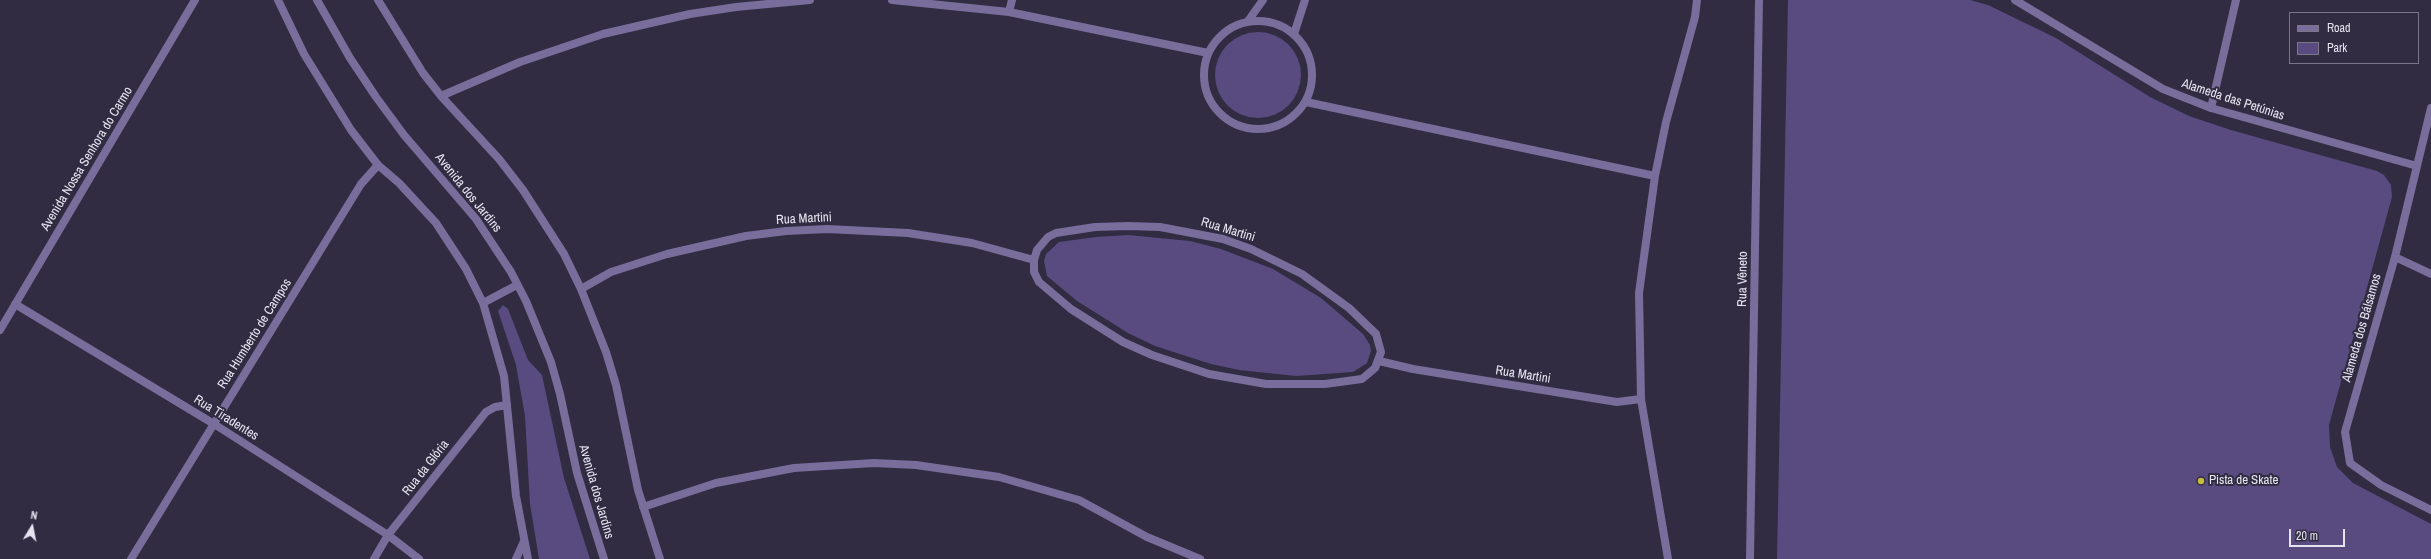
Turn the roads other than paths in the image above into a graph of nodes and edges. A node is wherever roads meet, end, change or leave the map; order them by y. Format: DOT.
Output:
graph roads {
  1 [pos="195,0"];
  2 [pos="278,0"];
  3 [pos="317,0"];
  4 [pos="378,0"];
  5 [pos="810,0"];
  6 [pos="892,0"];
  7 [pos="1012,0"];
  8 [pos="1262,0"];
  9 [pos="1305,0"];
  10 [pos="1697,0"];
  11 [pos="1759,0"];
  12 [pos="2236,0"];
  13 [pos="2019,1"];
  14 [pos="1009,12"];
  15 [pos="1248,22"];
  16 [pos="1294,34"];
  17 [pos="1208,53"];
  18 [pos="441,96"];
  19 [pos="1306,102"];
  20 [pos="2211,108"];
  21 [pos="2431,108"];
  22 [pos="378,165"];
  23 [pos="2417,166"];
  24 [pos="1655,176"];
  25 [pos="2395,257"];
  26 [pos="1034,260"];
  27 [pos="2431,274"];
  28 [pos="518,286"];
  29 [pos="581,289"];
  30 [pos="483,302"];
  31 [pos="15,304"];
  32 [pos="0,330"];
  33 [pos="1379,361"];
  34 [pos="1641,399"];
  35 [pos="507,405"];
  36 [pos="214,424"];
  37 [pos="643,507"];
  38 [pos="2431,510"];
  39 [pos="388,535"];
  40 [pos="524,541"];
  41 [pos="131,559"];
  42 [pos="374,559"];
  43 [pos="419,559"];
  44 [pos="516,559"];
  45 [pos="528,559"];
  46 [pos="604,559"];
  47 [pos="660,559"];
  48 [pos="1200,559"];
  49 [pos="1668,559"];
  50 [pos="1750,559"];
  1 -- 31 [label="street, Avenida Nossa Senhora do Carmo"];
  2 -- 22 [label="street"];
  3 -- 28 [label="street, Avenida dos Jardins"];
  4 -- 18 [label="street"];
  5 -- 18 [label="street"];
  6 -- 14 [label="street"];
  7 -- 14 [label="street"];
  8 -- 15 [label="street"];
  9 -- 16 [label="street"];
  10 -- 24 [label="street"];
  11 -- 50 [label="street, Rua Vêneto"];
  12 -- 20 [label="street"];
  13 -- 20 [label="street, Alameda das Petúnias"];
  14 -- 17 [label="street"];
  15 -- 16 [label="street"];
  15 -- 17 [label="street"];
  16 -- 19 [label="street"];
  17 -- 19 [label="street"];
  18 -- 29 [label="street"];
  19 -- 24 [label="street"];
  20 -- 23 [label="street, Alameda das Petúnias"];
  21 -- 23 [label="street, Alameda dos Bálsamos"];
  22 -- 30 [label="street"];
  22 -- 36 [label="street, Rua Humberto de Campos"];
  23 -- 25 [label="street, Alameda dos Bálsamos"];
  24 -- 34 [label="street"];
  25 -- 27 [label="street"];
  25 -- 38 [label="street, Alameda dos Bálsamos"];
  26 -- 29 [label="street, Rua Martini"];
  26 -- 33 [label="street"];
  26 -- 33 [label="street, Rua Martini"];
  28 -- 30 [label="street"];
  28 -- 46 [label="street, Avenida dos Jardins"];
  29 -- 37 [label="street"];
  30 -- 35 [label="street"];
  31 -- 32 [label="street, Avenida Nossa Senhora do Carmo"];
  31 -- 36 [label="street, Rua Tiradentes"];
  33 -- 34 [label="street, Rua Martini"];
  34 -- 49 [label="street"];
  35 -- 39 [label="street, Rua da Glória"];
  35 -- 40 [label="street"];
  36 -- 39 [label="street, Rua Tiradentes"];
  36 -- 41 [label="street, Rua Humberto de Campos"];
  37 -- 47 [label="street"];
  37 -- 48 [label="street"];
  39 -- 42 [label="street, Rua da Glória"];
  39 -- 43 [label="street, Rua Tiradentes"];
  40 -- 44 [label="street"];
  40 -- 45 [label="street"];
}
